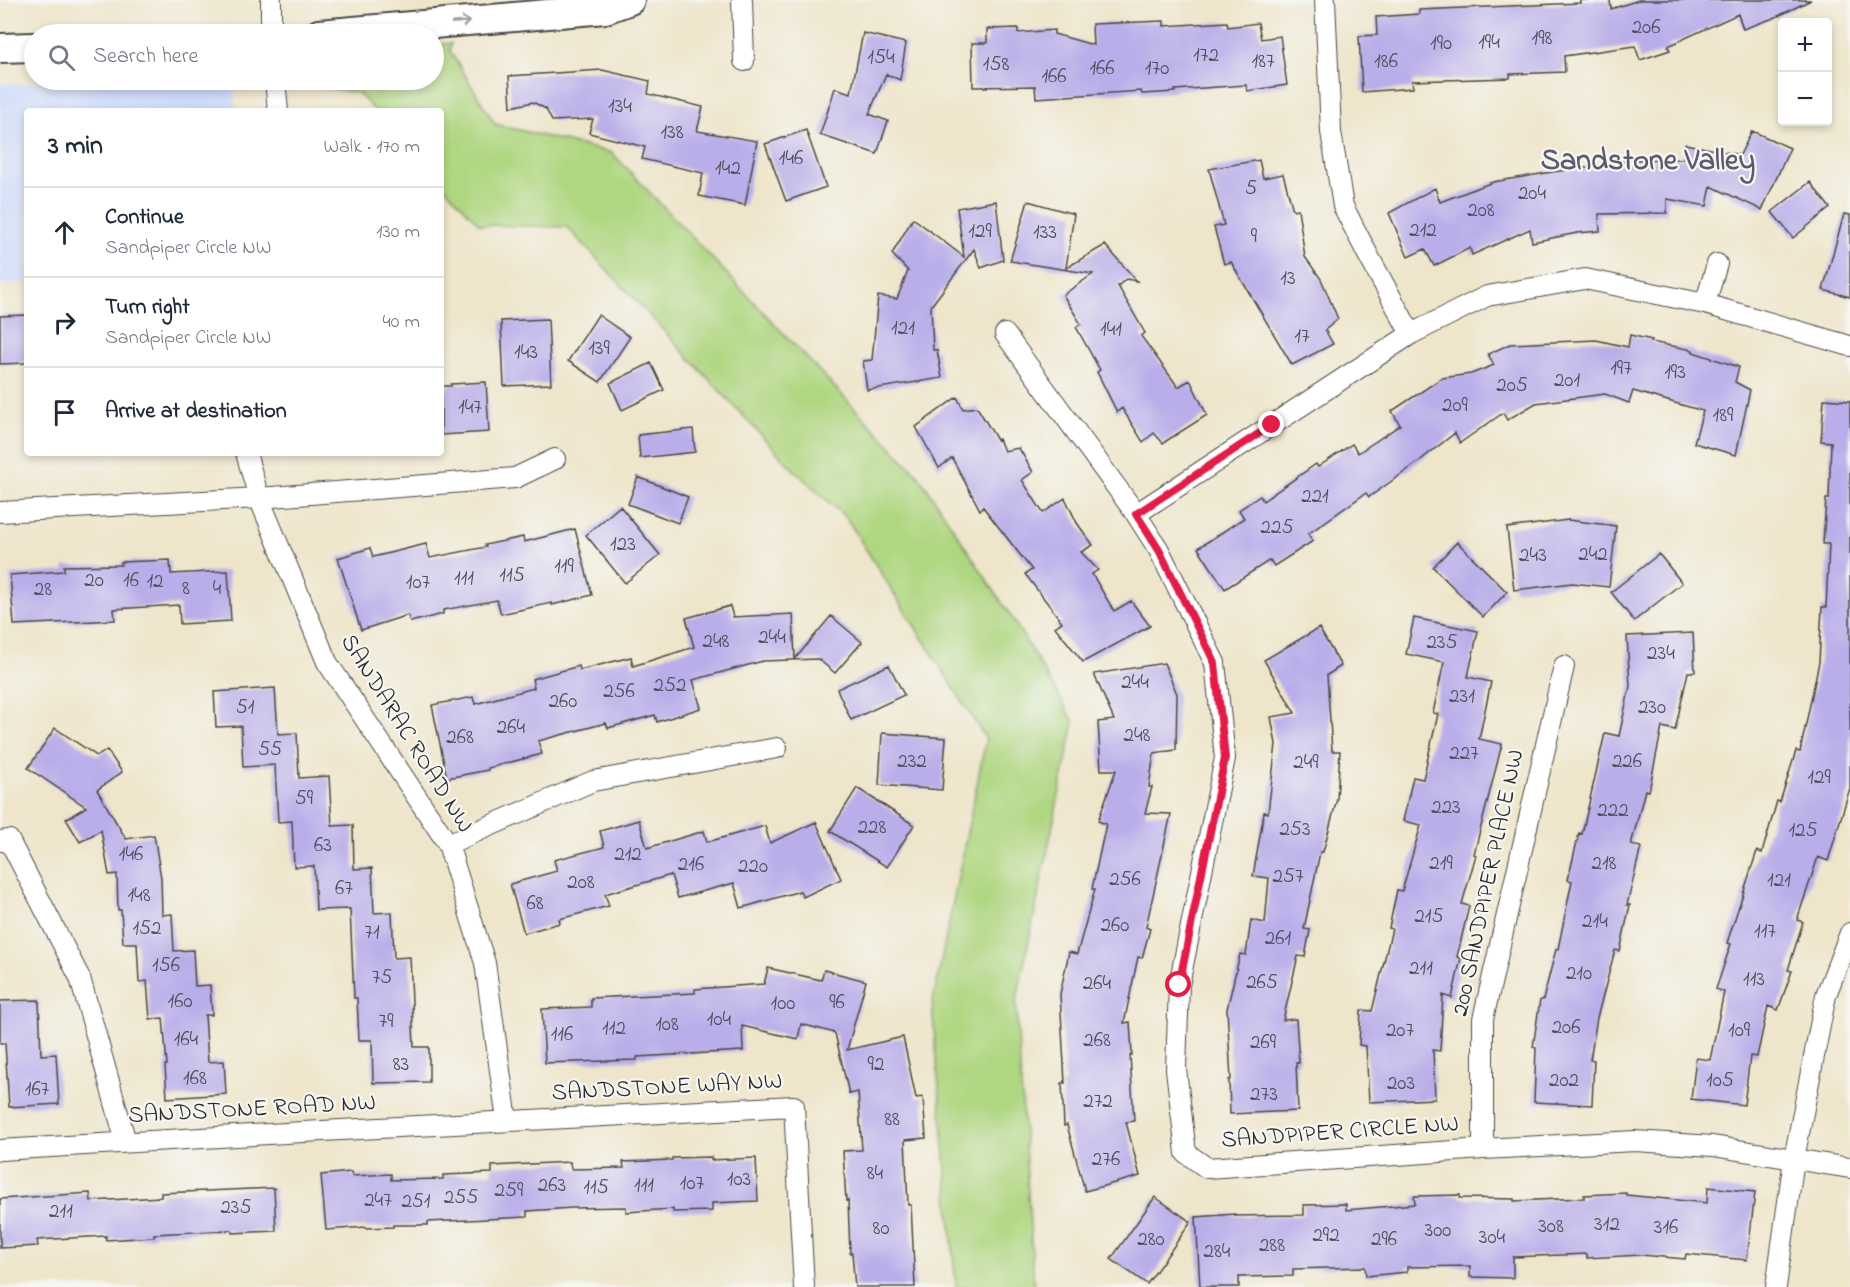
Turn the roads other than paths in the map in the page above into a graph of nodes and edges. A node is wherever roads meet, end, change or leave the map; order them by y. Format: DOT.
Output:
graph roads {
  1 [pos="271,0"];
  2 [pos="630,0"];
  3 [pos="742,0"];
  4 [pos="1325,0"];
  5 [pos="271,24"];
  6 [pos="433,24"];
  7 [pos="24,47"];
  8 [pos="0,48"];
  9 [pos="744,61"];
  10 [pos="276,90"];
  11 [pos="278,108"];
  12 [pos="1717,264"];
  13 [pos="1705,304"];
  14 [pos="1005,334"];
  15 [pos="1411,334"];
  16 [pos="1850,346"];
  17 [pos="247,456"];
  18 [pos="555,459"];
  19 [pos="259,498"];
  20 [pos="0,512"];
  21 [pos="1136,514"];
  22 [pos="1564,666"];
  23 [pos="777,748"];
  24 [pos="0,841"];
  25 [pos="448,844"];
  26 [pos="1850,933"];
  27 [pos="507,1121"];
  28 [pos="126,1142"];
  29 [pos="1483,1149"];
  30 [pos="0,1150"];
  31 [pos="1794,1159"];
  32 [pos="1850,1168"];
  33 [pos="804,1287"];
  34 [pos="1776,1287"];
  1 -- 5 [label="street"];
  6 -- 2 [label="street, one-way"];
  3 -- 9 [label="street"];
  4 -- 15 [label="street"];
  7 -- 8 [label="street"];
  10 -- 11 [label="street"];
  12 -- 13 [label="street"];
  13 -- 15 [label="street"];
  13 -- 16 [label="street"];
  14 -- 21 [label="street, SANDPIPER CIRCLE NW"];
  15 -- 21 [label="street"];
  17 -- 19 [label="street, SANDARAC ROAD NW"];
  18 -- 19 [label="street"];
  19 -- 20 [label="street"];
  19 -- 25 [label="street, SANDARAC ROAD NW"];
  21 -- 29 [label="street, SANDPIPER CIRCLE NW"];
  22 -- 29 [label="street, 200 SANDPIPER PLACE NW"];
  23 -- 25 [label="street"];
  24 -- 28 [label="street"];
  25 -- 27 [label="street, SANDARAC ROAD NW"];
  26 -- 31 [label="street"];
  27 -- 28 [label="street, SANDSTONE ROAD NW"];
  27 -- 33 [label="street, SANDSTONE WAY NW"];
  28 -- 30 [label="street, SANDSTONE ROAD NW"];
  29 -- 31 [label="street, SANDPIPER CIRCLE NW"];
  31 -- 32 [label="street, SANDPIPER CIRCLE NW"];
  31 -- 34 [label="street"];
}
